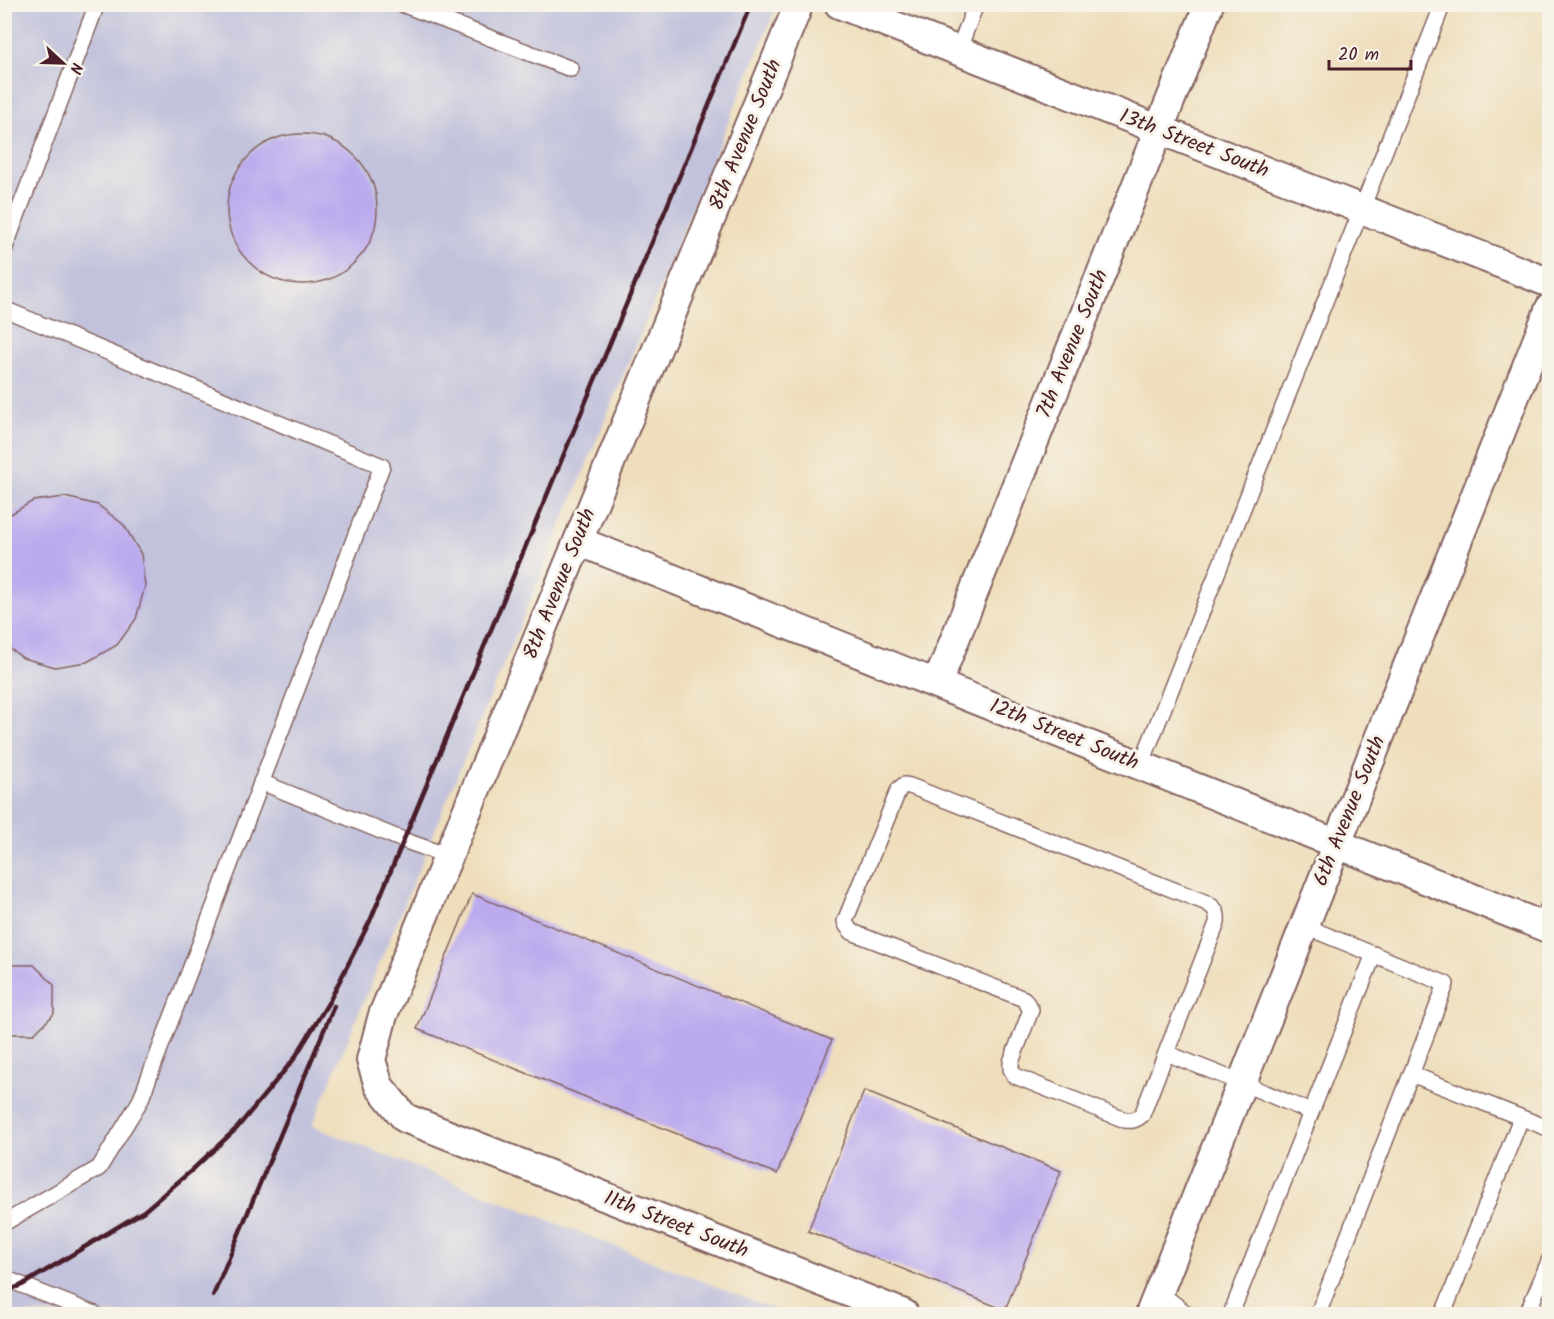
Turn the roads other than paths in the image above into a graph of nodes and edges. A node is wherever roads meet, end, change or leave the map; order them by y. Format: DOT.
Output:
graph roads {
  1 [pos="97,4"];
  2 [pos="402,4"];
  3 [pos="799,4"];
  4 [pos="839,4"];
  5 [pos="976,4"];
  6 [pos="1209,4"];
  7 [pos="1443,4"];
  8 [pos="958,51"];
  9 [pos="571,69"];
  10 [pos="1159,130"];
  11 [pos="1362,209"];
  12 [pos="4,250"];
  13 [pos="1550,283"];
  14 [pos="1550,308"];
  15 [pos="4,309"];
  16 [pos="578,541"];
  17 [pos="937,684"];
  18 [pos="1141,765"];
  19 [pos="261,782"];
  20 [pos="1337,844"];
  21 [pos="448,856"];
  22 [pos="1547,919"];
  23 [pos="1304,926"];
  24 [pos="1374,954"];
  25 [pos="1166,1053"];
  26 [pos="1411,1074"];
  27 [pos="1242,1083"];
  28 [pos="1311,1112"];
  29 [pos="1521,1118"];
  30 [pos="1550,1129"];
  31 [pos="447,1135"];
  32 [pos="4,1223"];
  33 [pos="1550,1259"];
  34 [pos="4,1278"];
  35 [pos="1154,1303"];
  36 [pos="94,1314"];
  37 [pos="904,1314"];
  38 [pos="1186,1314"];
  39 [pos="1231,1314"];
  40 [pos="1318,1314"];
  41 [pos="1443,1314"];
  42 [pos="1527,1314"];
  1 -- 12 [label="lane"];
  2 -- 9 [label="lane"];
  3 -- 16 [label="street, 8th Avenue South"];
  4 -- 8 [label="street, 13th Street South"];
  5 -- 8 [label="lane"];
  6 -- 10 [label="street, 7th Avenue South"];
  7 -- 11 [label="lane"];
  8 -- 10 [label="street, 13th Street South"];
  10 -- 11 [label="street, 13th Street South"];
  10 -- 17 [label="street, 7th Avenue South"];
  11 -- 13 [label="street, 13th Street South"];
  11 -- 18 [label="lane"];
  14 -- 20 [label="street, 6th Avenue South"];
  15 -- 19 [label="lane"];
  16 -- 17 [label="street, 12th Street South"];
  16 -- 21 [label="street, 8th Avenue South"];
  17 -- 18 [label="street, 12th Street South"];
  18 -- 20 [label="street, 12th Street South"];
  19 -- 21 [label="lane"];
  19 -- 32 [label="lane"];
  20 -- 22 [label="street, 12th Street South"];
  20 -- 23 [label="street, 6th Avenue South"];
  21 -- 31 [label="street, 8th Avenue South"];
  23 -- 24 [label="lane"];
  23 -- 27 [label="street, 6th Avenue South"];
  24 -- 26 [label="lane"];
  24 -- 28 [label="lane"];
  25 -- 25 [label="lane"];
  25 -- 27 [label="lane"];
  26 -- 29 [label="lane"];
  26 -- 40 [label="lane"];
  27 -- 28 [label="lane"];
  27 -- 35 [label="street, 6th Avenue South"];
  28 -- 39 [label="lane"];
  29 -- 30 [label="lane"];
  29 -- 41 [label="lane"];
  31 -- 37 [label="street, 11th Street South"];
  33 -- 42 [label="lane"];
  34 -- 36 [label="lane"];
  35 -- 38 [label="lane"];
}
